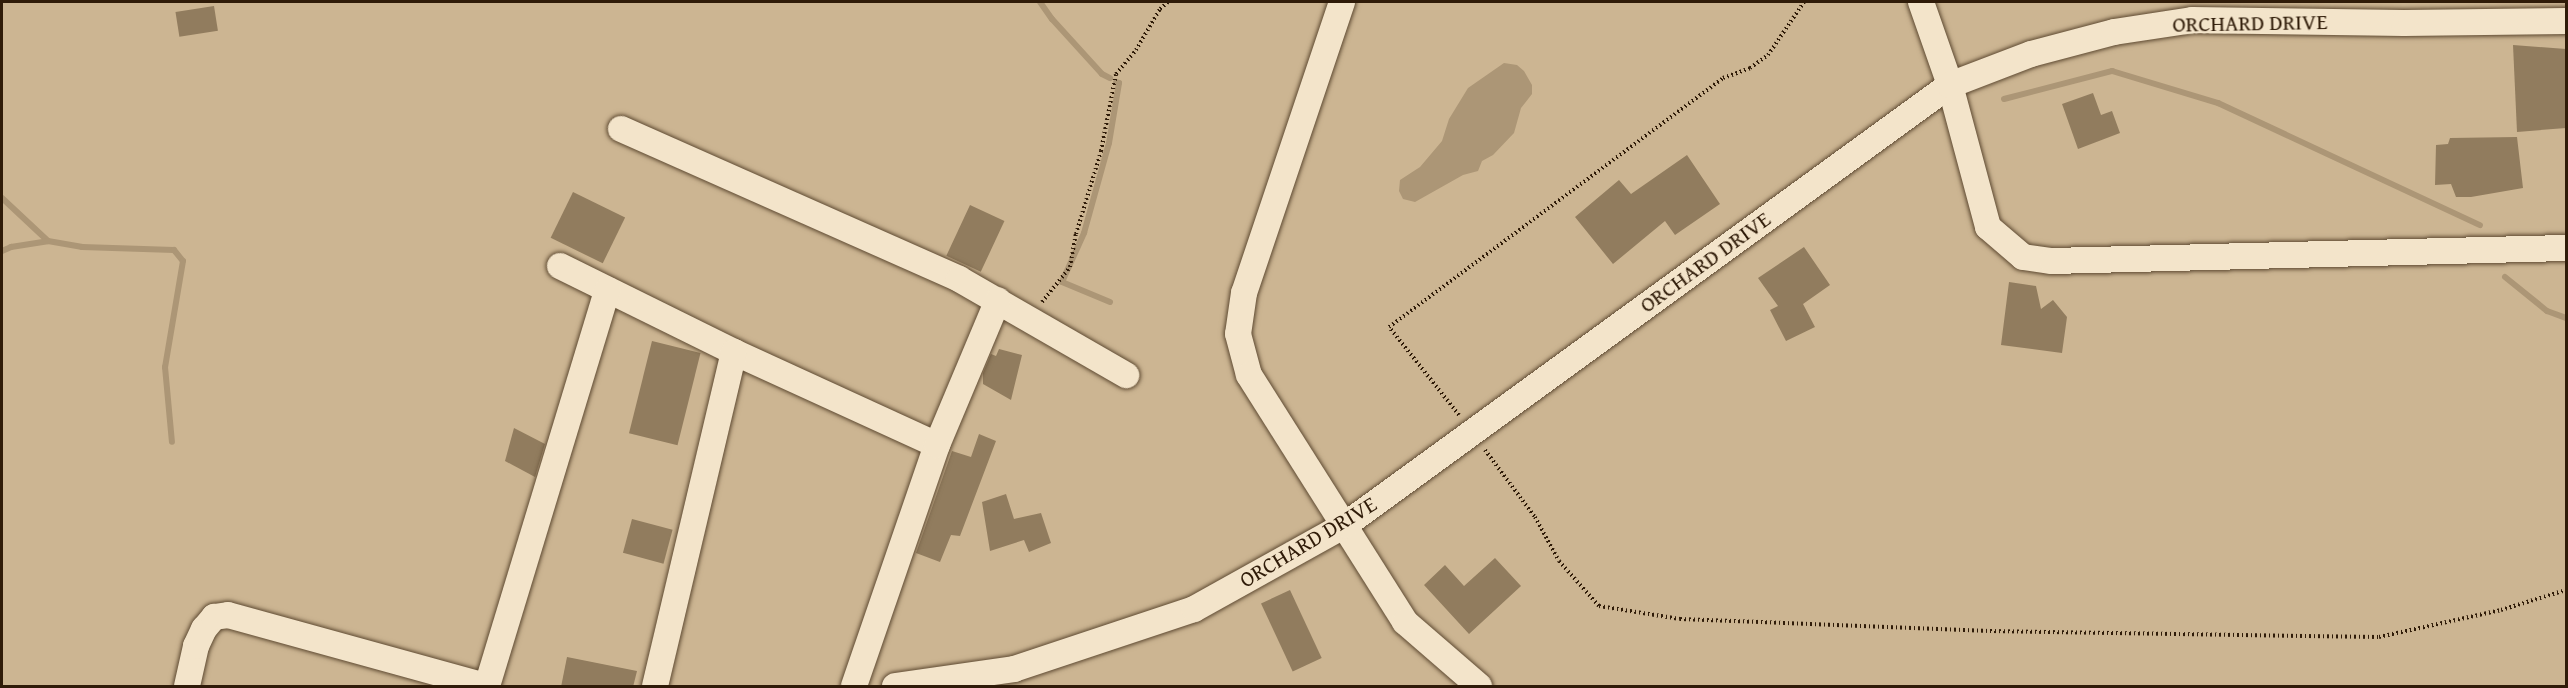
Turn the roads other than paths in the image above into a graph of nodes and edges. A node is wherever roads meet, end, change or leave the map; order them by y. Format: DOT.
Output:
graph roads {
  1 [pos="1342,2"];
  2 [pos="1921,2"];
  3 [pos="2566,21"];
  4 [pos="1950,85"];
  5 [pos="621,129"];
  6 [pos="2566,248"];
  7 [pos="560,266"];
  8 [pos="607,290"];
  9 [pos="998,300"];
  10 [pos="734,352"];
  11 [pos="1126,375"];
  12 [pos="937,445"];
  13 [pos="1345,525"];
  14 [pos="187,687"];
  15 [pos="486,687"];
  16 [pos="656,687"];
  17 [pos="854,687"];
  18 [pos="895,687"];
  19 [pos="1479,687"];
  1 -- 13 [label="street"];
  2 -- 4 [label="street"];
  3 -- 4 [label="street, ORCHARD DRIVE"];
  4 -- 6 [label="street"];
  4 -- 13 [label="street, ORCHARD DRIVE"];
  5 -- 9 [label="street"];
  7 -- 8 [label="street"];
  8 -- 10 [label="street"];
  8 -- 15 [label="street"];
  9 -- 11 [label="street"];
  9 -- 12 [label="street"];
  10 -- 12 [label="street"];
  10 -- 16 [label="street"];
  12 -- 17 [label="street"];
  13 -- 18 [label="street, ORCHARD DRIVE"];
  13 -- 19 [label="street"];
  14 -- 15 [label="street"];
}
